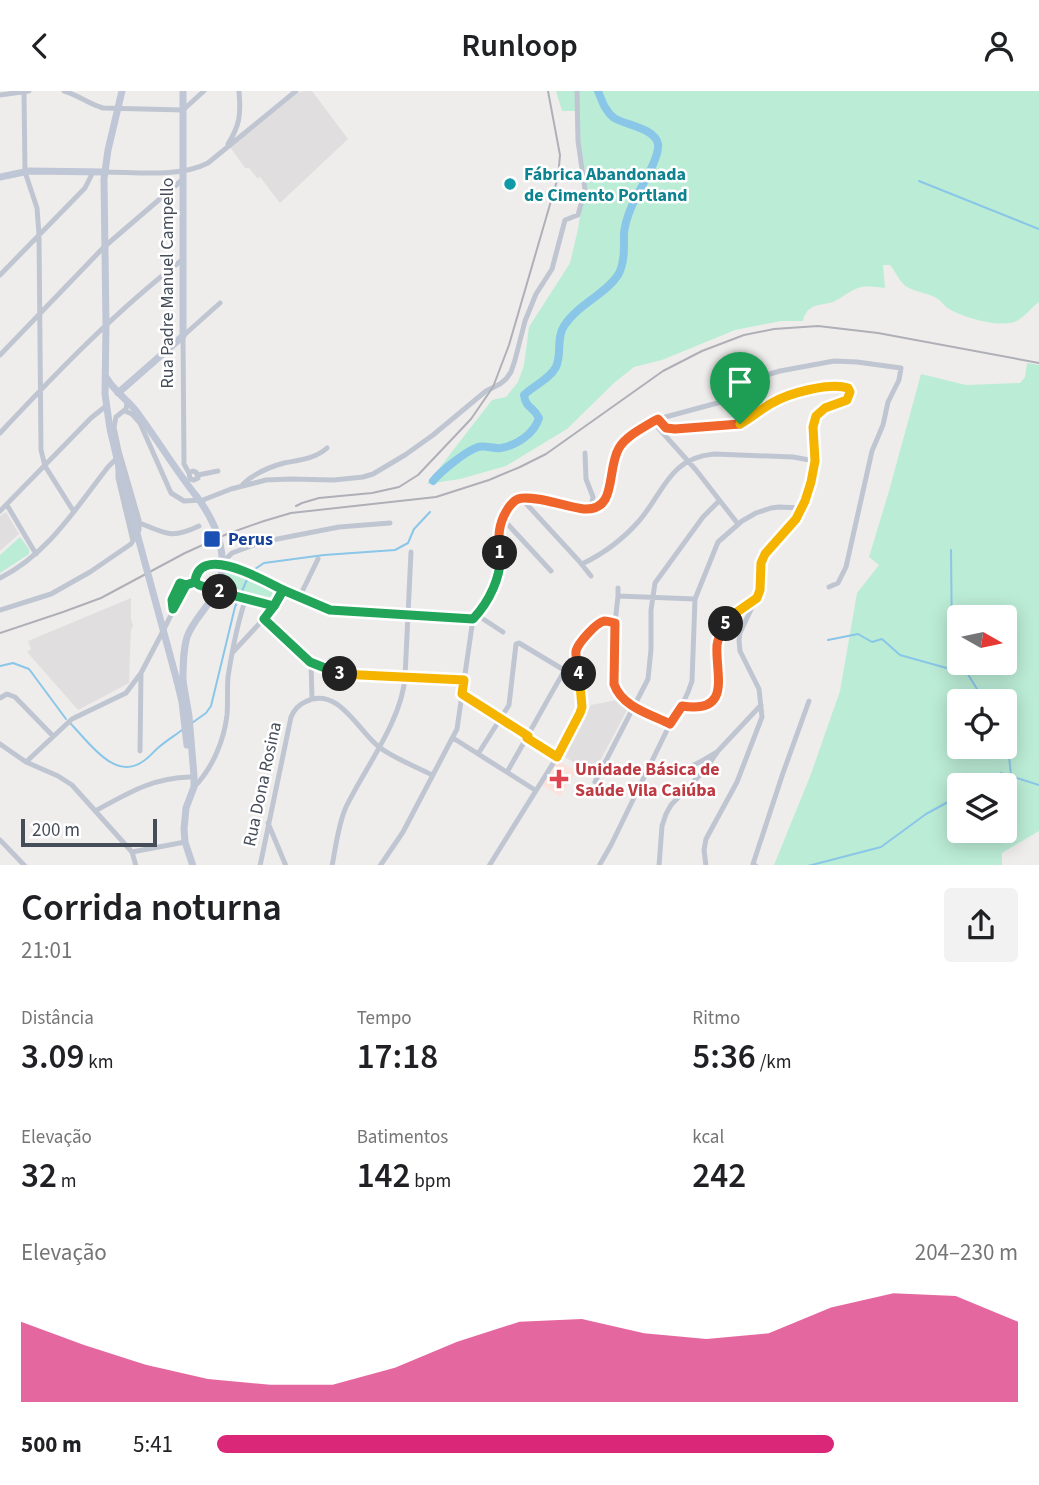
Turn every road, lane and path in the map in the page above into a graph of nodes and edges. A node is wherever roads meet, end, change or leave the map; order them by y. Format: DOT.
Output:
graph roads {
  1 [pos="64,91"];
  2 [pos="122,91"];
  3 [pos="183,91"];
  4 [pos="204,91"];
  5 [pos="239,91"];
  6 [pos="296,91"];
  7 [pos="577,91"];
  8 [pos="27,92"];
  9 [pos="0,95"];
  10 [pos="117,109"];
  11 [pos="183,110"];
  12 [pos="226,148"];
  13 [pos="25,172"];
  14 [pos="93,172"];
  15 [pos="104,172"];
  16 [pos="182,176"];
  17 [pos="0,177"];
  18 [pos="38,235"];
  19 [pos="104,247"];
  20 [pos="182,260"];
  21 [pos="0,275"];
  22 [pos="220,303"];
  23 [pos="39,315"];
  24 [pos="106,325"];
  25 [pos="183,336"];
  26 [pos="0,355"];
  27 [pos="106,377"];
  28 [pos="40,391"];
  29 [pos="118,393"];
  30 [pos="106,406"];
  31 [pos="126,407"];
  32 [pos="656,420"];
  33 [pos="0,433"];
  34 [pos="327,448"];
  35 [pos="585,453"];
  36 [pos="687,461"];
  37 [pos="815,461"];
  38 [pos="118,464"];
  39 [pos="45,466"];
  40 [pos="218,471"];
  41 [pos="241,486"];
  42 [pos="522,498"];
  43 [pos="719,501"];
  44 [pos="7,505"];
  45 [pos="802,508"];
  46 [pos="591,509"];
  47 [pos="0,511"];
  48 [pos="74,512"];
  49 [pos="502,518"];
  50 [pos="140,523"];
  51 [pos="390,523"];
  52 [pos="738,524"];
  53 [pos="199,526"];
  54 [pos="133,541"];
  55 [pos="411,552"];
  56 [pos="36,554"];
  57 [pos="318,559"];
  58 [pos="221,564"];
  59 [pos="582,565"];
  60 [pos="551,571"];
  61 [pos="591,576"];
  62 [pos="0,578"];
  63 [pos="195,582"];
  64 [pos="830,587"];
  65 [pos="618,588"];
  66 [pos="283,590"];
  67 [pos="618,596"];
  68 [pos="652,597"];
  69 [pos="245,598"];
  70 [pos="299,598"];
  71 [pos="757,598"];
  72 [pos="695,599"];
  73 [pos="274,606"];
  74 [pos="0,610"];
  75 [pos="408,615"];
  76 [pos="475,617"];
  77 [pos="264,619"];
  78 [pos="615,623"];
  79 [pos="164,630"];
  80 [pos="503,632"];
  81 [pos="233,652"];
  82 [pos="576,652"];
  83 [pos="310,662"];
  84 [pos="564,670"];
  85 [pos="141,673"];
  86 [pos="405,677"];
  87 [pos="464,680"];
  88 [pos="180,681"];
  89 [pos="462,694"];
  90 [pos="0,698"];
  91 [pos="312,699"];
  92 [pos="809,701"];
  93 [pos="761,705"];
  94 [pos="682,706"];
  95 [pos="635,707"];
  96 [pos="502,718"];
  97 [pos="670,724"];
  98 [pos="53,736"];
  99 [pos="528,737"];
  100 [pos="453,738"];
  101 [pos="0,744"];
  102 [pos="379,747"];
  103 [pos="140,751"];
  104 [pos="718,751"];
  105 [pos="478,754"];
  106 [pos="557,757"];
  107 [pos="26,762"];
  108 [pos="209,767"];
  109 [pos="648,771"];
  110 [pos="507,772"];
  111 [pos="192,773"];
  112 [pos="432,775"];
  113 [pos="595,782"];
  114 [pos="194,787"];
  115 [pos="535,790"];
  116 [pos="189,798"];
  117 [pos="95,811"];
  118 [pos="268,823"];
  119 [pos="0,840"];
  120 [pos="185,842"];
  121 [pos="132,852"];
  122 [pos="24,865"];
  123 [pos="136,865"];
  124 [pos="192,865"];
  125 [pos="260,865"];
  126 [pos="286,865"];
  127 [pos="332,865"];
  128 [pos="381,865"];
  129 [pos="490,865"];
  130 [pos="600,865"];
  131 [pos="659,865"];
  132 [pos="706,865"];
  133 [pos="754,865"];
  1 -- 10 [label="street"];
  2 -- 10 [label="main road"];
  3 -- 11 [label="main road, Rua Padre Manuel Campello"];
  4 -- 11 [label="street"];
  5 -- 12 [label="street"];
  6 -- 12 [label="street"];
  7 -- 41 [label="street"];
  8 -- 9 [label="street"];
  8 -- 13 [label="street"];
  10 -- 11 [label="street"];
  10 -- 15 [label="main road"];
  11 -- 16 [label="main road, Rua Padre Manuel Campello"];
  12 -- 16 [label="street"];
  13 -- 14 [label="main road"];
  13 -- 17 [label="main road"];
  13 -- 18 [label="street"];
  14 -- 15 [label="main road"];
  14 -- 18 [label="street"];
  15 -- 16 [label="street"];
  15 -- 19 [label="main road"];
  16 -- 19 [label="street"];
  16 -- 20 [label="main road, Rua Padre Manuel Campello"];
  18 -- 21 [label="street"];
  18 -- 23 [label="street"];
  19 -- 23 [label="street"];
  19 -- 24 [label="main road"];
  20 -- 24 [label="street"];
  20 -- 25 [label="main road, Rua Padre Manuel Campello"];
  22 -- 25 [label="street"];
  23 -- 26 [label="street"];
  23 -- 28 [label="street"];
  24 -- 27 [label="main road"];
  24 -- 28 [label="street"];
  25 -- 29 [label="main road"];
  25 -- 40 [label="street, Rua Padre Manuel Campello"];
  27 -- 29 [label="main road"];
  27 -- 30 [label="main road"];
  28 -- 33 [label="street"];
  28 -- 39 [label="street"];
  29 -- 31 [label="main road"];
  30 -- 38 [label="main road"];
  30 -- 39 [label="street"];
  31 -- 41 [label="street"];
  31 -- 50 [label="street"];
  31 -- 88 [label="main road, bridge"];
  32 -- 36 [label="street"];
  32 -- 37 [label="street"];
  32 -- 46 [label="street"];
  32 -- 64 [label="street"];
  34 -- 41 [label="street"];
  35 -- 46 [label="street"];
  36 -- 37 [label="street"];
  36 -- 43 [label="street"];
  36 -- 59 [label="street"];
  37 -- 45 [label="street"];
  38 -- 48 [label="street"];
  38 -- 54 [label="street"];
  38 -- 79 [label="main road, bridge"];
  39 -- 44 [label="street"];
  39 -- 48 [label="street"];
  42 -- 46 [label="street"];
  42 -- 49 [label="street"];
  42 -- 59 [label="street"];
  43 -- 52 [label="street"];
  43 -- 68 [label="street"];
  44 -- 47 [label="street"];
  44 -- 56 [label="street"];
  45 -- 52 [label="street"];
  45 -- 71 [label="street"];
  48 -- 56 [label="street"];
  49 -- 60 [label="street"];
  49 -- 76 [label="street"];
  50 -- 53 [label="street"];
  50 -- 54 [label="street"];
  51 -- 58 [label="street"];
  52 -- 72 [label="street"];
  54 -- 74 [label="street"];
  55 -- 75 [label="street"];
  56 -- 62 [label="street"];
  57 -- 70 [label="street"];
  58 -- 63 [label="street"];
  58 -- 66 [label="street"];
  59 -- 61 [label="street"];
  63 -- 69 [label="street"];
  63 -- 79 [label="street"];
  65 -- 67 [label="street"];
  66 -- 70 [label="street"];
  66 -- 73 [label="street"];
  67 -- 68 [label="street"];
  67 -- 78 [label="street"];
  68 -- 72 [label="street"];
  68 -- 95 [label="street"];
  69 -- 73 [label="street"];
  69 -- 81 [label="street"];
  70 -- 75 [label="street"];
  71 -- 93 [label="street"];
  71 -- 94 [label="street"];
  72 -- 94 [label="street"];
  73 -- 77 [label="street"];
  75 -- 76 [label="street"];
  75 -- 86 [label="street"];
  76 -- 80 [label="street"];
  76 -- 87 [label="street"];
  77 -- 81 [label="street"];
  77 -- 83 [label="street"];
  78 -- 82 [label="street"];
  78 -- 95 [label="street"];
  79 -- 85 [label="street"];
  79 -- 88 [label="main road, bridge"];
  81 -- 108 [label="street"];
  82 -- 84 [label="street"];
  82 -- 106 [label="street"];
  83 -- 86 [label="street"];
  83 -- 91 [label="street"];
  84 -- 96 [label="street"];
  84 -- 99 [label="street"];
  85 -- 98 [label="street"];
  85 -- 103 [label="street"];
  86 -- 87 [label="street"];
  86 -- 102 [label="street"];
  87 -- 89 [label="street"];
  88 -- 111 [label="main road"];
  89 -- 96 [label="street"];
  89 -- 100 [label="street"];
  90 -- 98 [label="street"];
  91 -- 102 [label="street"];
  91 -- 118 [label="street, Rua Dona Rosina"];
  92 -- 133 [label="street"];
  93 -- 104 [label="street"];
  93 -- 132 [label="street"];
  94 -- 97 [label="street"];
  95 -- 97 [label="street"];
  95 -- 113 [label="street"];
  96 -- 99 [label="street"];
  96 -- 105 [label="street"];
  97 -- 109 [label="street"];
  98 -- 107 [label="street"];
  99 -- 106 [label="street"];
  99 -- 110 [label="street"];
  100 -- 105 [label="street"];
  100 -- 112 [label="street"];
  101 -- 107 [label="street"];
  102 -- 112 [label="street"];
  102 -- 127 [label="street"];
  104 -- 109 [label="street"];
  104 -- 131 [label="street"];
  105 -- 110 [label="street"];
  106 -- 115 [label="street"];
  107 -- 117 [label="street"];
  108 -- 111 [label="street"];
  108 -- 114 [label="street"];
  109 -- 130 [label="street"];
  110 -- 115 [label="street"];
  111 -- 114 [label="main road"];
  111 -- 116 [label="main road"];
  111 -- 117 [label="street"];
  112 -- 128 [label="street"];
  114 -- 116 [label="main road"];
  115 -- 129 [label="street"];
  116 -- 120 [label="main road"];
  117 -- 121 [label="street"];
  118 -- 125 [label="street, Rua Dona Rosina"];
  118 -- 126 [label="street"];
  119 -- 122 [label="street"];
  120 -- 121 [label="street"];
  120 -- 124 [label="main road"];
  121 -- 123 [label="street"];
}
